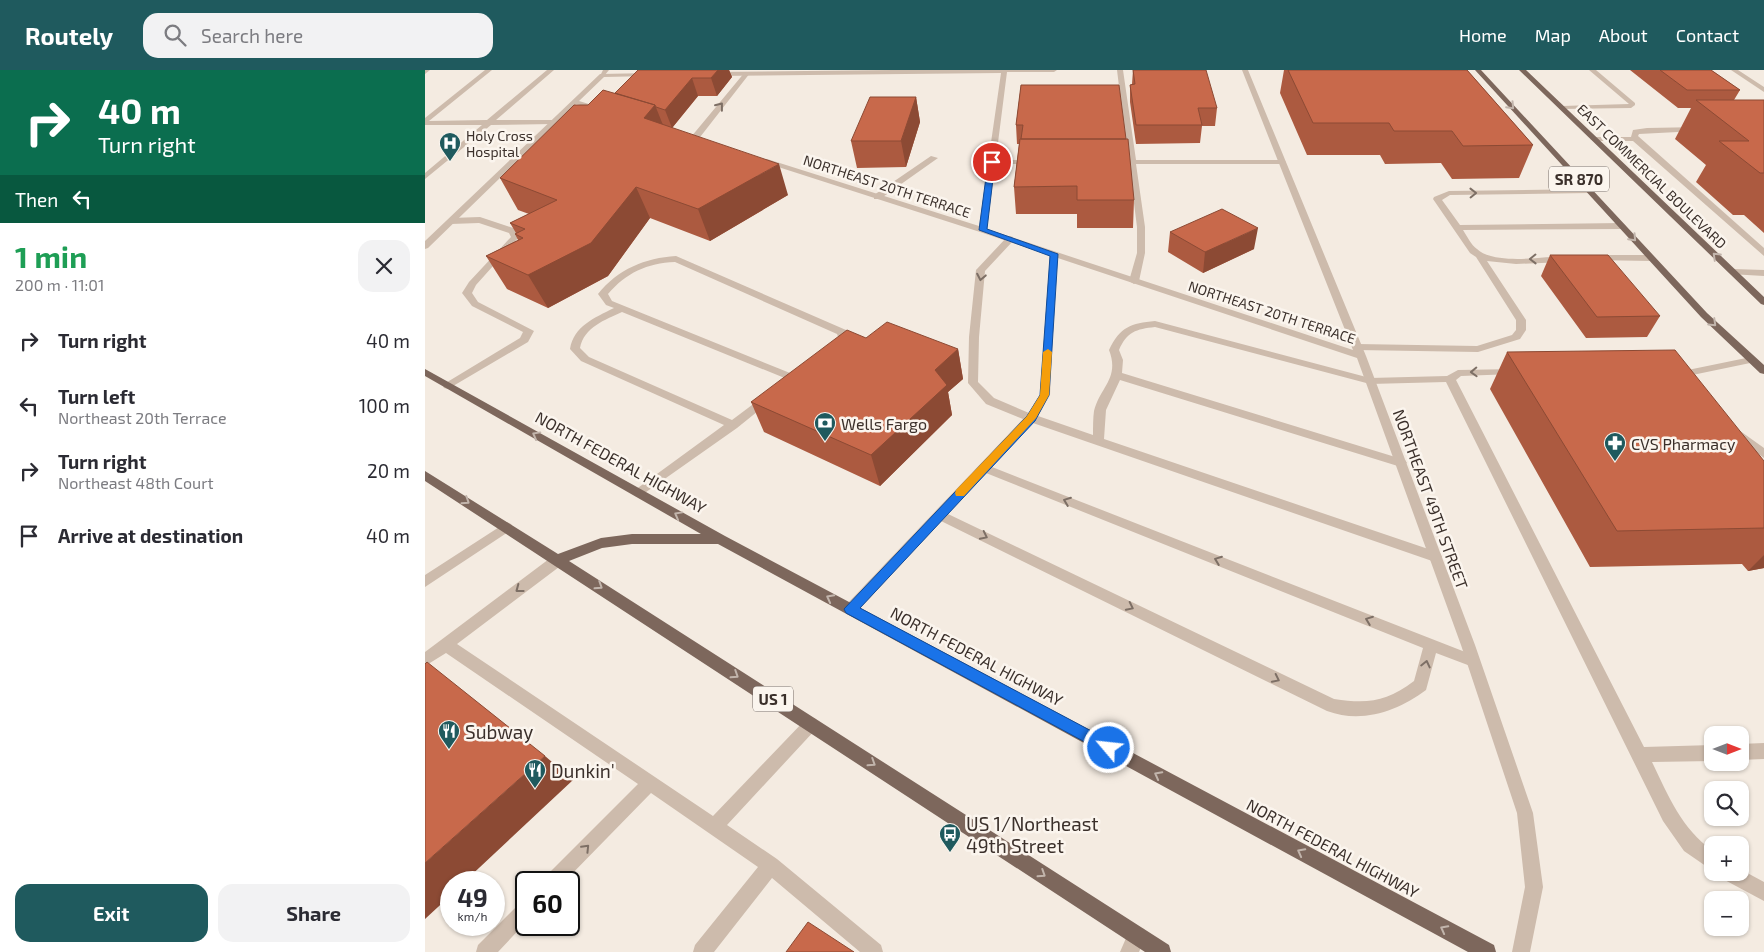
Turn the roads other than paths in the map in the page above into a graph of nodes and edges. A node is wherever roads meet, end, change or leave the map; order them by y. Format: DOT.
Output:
graph roads {
  1 [pos="489,70"];
  2 [pos="551,70"];
  3 [pos="966,70"];
  4 [pos="1054,70"];
  5 [pos="1120,70"];
  6 [pos="1245,70"];
  7 [pos="1478,70"];
  8 [pos="1522,70"];
  9 [pos="1592,70"];
  10 [pos="1734,70"];
  11 [pos="857,71"];
  12 [pos="1004,71"];
  13 [pos="604,72"];
  14 [pos="747,73"];
  15 [pos="660,74"];
  16 [pos="708,74"];
  17 [pos="1764,90"];
  18 [pos="574,101"];
  19 [pos="1562,108"];
  20 [pos="611,113"];
  21 [pos="425,122"];
  22 [pos="552,122"];
  23 [pos="489,123"];
  24 [pos="1704,128"];
  25 [pos="685,136"];
  26 [pos="1594,139"];
  27 [pos="1635,139"];
  28 [pos="755,158"];
  29 [pos="934,158"];
  30 [pos="992,162"];
  31 [pos="1039,162"];
  32 [pos="1104,162"];
  33 [pos="1133,162"];
  34 [pos="1282,162"];
  35 [pos="425,177"];
  36 [pos="1590,191"];
  37 [pos="877,197"];
  38 [pos="451,221"];
  39 [pos="1622,226"];
  40 [pos="1458,228"];
  41 [pos="983,230"];
  42 [pos="1010,240"];
  43 [pos="425,246"];
  44 [pos="1764,253"];
  45 [pos="1054,254"];
  46 [pos="1480,257"];
  47 [pos="1651,258"];
  48 [pos="1733,272"];
  49 [pos="1764,273"];
  50 [pos="1134,281"];
  51 [pos="1764,302"];
  52 [pos="622,308"];
  53 [pos="1359,352"];
  54 [pos="827,356"];
  55 [pos="1751,360"];
  56 [pos="1528,371"];
  57 [pos="1764,371"];
  58 [pos="425,372"];
  59 [pos="1117,375"];
  60 [pos="1665,375"];
  61 [pos="1680,376"];
  62 [pos="1450,378"];
  63 [pos="1370,381"];
  64 [pos="448,386"];
  65 [pos="1689,388"];
  66 [pos="1031,418"];
  67 [pos="1727,424"];
  68 [pos="733,425"];
  69 [pos="1098,441"];
  70 [pos="1764,454"];
  71 [pos="1401,463"];
  72 [pos="984,468"];
  73 [pos="425,475"];
  74 [pos="639,493"];
  75 [pos="940,515"];
  76 [pos="507,527"];
  77 [pos="720,539"];
  78 [pos="1435,557"];
  79 [pos="558,560"];
  80 [pos="425,582"];
  81 [pos="851,609"];
  82 [pos="1431,644"];
  83 [pos="446,645"];
  84 [pos="425,660"];
  85 [pos="1473,661"];
  86 [pos="811,724"];
  87 [pos="1749,752"];
  88 [pos="1764,752"];
  89 [pos="1704,753"];
  90 [pos="1640,755"];
  91 [pos="650,783"];
  92 [pos="715,826"];
  93 [pos="1704,855"];
  94 [pos="771,865"];
  95 [pos="563,871"];
  96 [pos="1744,881"];
  97 [pos="1764,892"];
  98 [pos="515,921"];
  99 [pos="1133,944"];
  100 [pos="485,952"];
  101 [pos="702,952"];
  102 [pos="874,952"];
  103 [pos="1162,952"];
  104 [pos="1487,952"];
  105 [pos="1521,952"];
  1 -- 21 [label="street"];
  2 -- 23 [label="street"];
  3 -- 11 [label="street"];
  3 -- 12 [label="street"];
  4 -- 12 [label="street"];
  5 -- 33 [label="street"];
  6 -- 34 [label="street, NORTHEAST 49TH STREET"];
  7 -- 36 [label="main road, SR 870, one-way"];
  8 -- 19 [label="main road, EAST COMMERCIAL BOULEVARD / SR 870"];
  9 -- 19 [label="street"];
  10 -- 17 [label="street"];
  11 -- 14 [label="street"];
  12 -- 30 [label="street"];
  13 -- 15 [label="street"];
  13 -- 18 [label="street"];
  14 -- 16 [label="street"];
  25 -- 14 [label="street, one-way"];
  18 -- 20 [label="street"];
  18 -- 22 [label="street"];
  19 -- 26 [label="main road, EAST COMMERCIAL BOULEVARD / SR 870"];
  21 -- 23 [label="street"];
  22 -- 23 [label="street"];
  22 -- 38 [label="street"];
  23 -- 35 [label="street"];
  24 -- 27 [label="street"];
  26 -- 27 [label="street"];
  48 -- 26 [label="main road, EAST COMMERCIAL BOULEVARD / SR 870, one-way"];
  27 -- 44 [label="street"];
  28 -- 37 [label="street, NORTHEAST 20TH TERRACE"];
  29 -- 37 [label="street"];
  30 -- 31 [label="street"];
  30 -- 41 [label="street"];
  32 -- 33 [label="street"];
  33 -- 34 [label="street"];
  33 -- 50 [label="street"];
  34 -- 53 [label="street, NORTHEAST 49TH STREET"];
  36 -- 39 [label="main road, SR 870"];
  40 -- 36 [label="street, one-way"];
  37 -- 41 [label="street, NORTHEAST 20TH TERRACE"];
  38 -- 43 [label="street"];
  38 -- 64 [label="street"];
  39 -- 40 [label="street"];
  39 -- 47 [label="main road, SR 870, one-way"];
  40 -- 46 [label="street"];
  41 -- 42 [label="street, NORTHEAST 20TH TERRACE"];
  42 -- 45 [label="street, NORTHEAST 20TH TERRACE"];
  42 -- 66 [label="street, one-way"];
  45 -- 50 [label="street, NORTHEAST 20TH TERRACE"];
  45 -- 66 [label="street"];
  47 -- 46 [label="street, one-way"];
  46 -- 53 [label="street, NORTHEAST 20TH TERRACE"];
  47 -- 55 [label="main road, SR 870, one-way"];
  48 -- 49 [label="street"];
  48 -- 51 [label="main road, EAST COMMERCIAL BOULEVARD / SR 870"];
  50 -- 53 [label="street, NORTHEAST 20TH TERRACE"];
  52 -- 54 [label="street"];
  52 -- 68 [label="street"];
  52 -- 68 [label="street"];
  53 -- 63 [label="street, NORTHEAST 49TH STREET"];
  55 -- 57 [label="main road, SR 870"];
  55 -- 61 [label="street"];
  56 -- 62 [label="street, one-way"];
  58 -- 64 [label="main road, NORTH FEDERAL HIGHWAY"];
  59 -- 63 [label="street"];
  59 -- 69 [label="street"];
  59 -- 71 [label="street"];
  60 -- 61 [label="street"];
  61 -- 65 [label="street"];
  62 -- 63 [label="street"];
  62 -- 90 [label="street"];
  63 -- 71 [label="street, NORTHEAST 49TH STREET"];
  74 -- 64 [label="main road, NORTH FEDERAL HIGHWAY, one-way"];
  66 -- 69 [label="street"];
  66 -- 72 [label="street"];
  67 -- 70 [label="street"];
  68 -- 74 [label="street"];
  69 -- 78 [label="street"];
  71 -- 78 [label="street, NORTHEAST 49TH STREET"];
  72 -- 75 [label="street"];
  82 -- 72 [label="street, one-way"];
  73 -- 76 [label="main road, US 1, one-way"];
  77 -- 74 [label="main road, NORTH FEDERAL HIGHWAY, one-way"];
  75 -- 81 [label="street"];
  75 -- 82 [label="street, one-way"];
  76 -- 79 [label="main road, US 1"];
  76 -- 80 [label="street"];
  77 -- 79 [label="main road"];
  81 -- 77 [label="main road, NORTH FEDERAL HIGHWAY, one-way"];
  78 -- 85 [label="street, NORTHEAST 49TH STREET"];
  79 -- 83 [label="street, one-way"];
  79 -- 86 [label="main road, US 1, one-way"];
  104 -- 81 [label="main road, NORTH FEDERAL HIGHWAY, one-way"];
  82 -- 85 [label="street"];
  83 -- 84 [label="street"];
  83 -- 91 [label="street"];
  85 -- 105 [label="street, NORTHEAST 49TH STREET"];
  86 -- 92 [label="street"];
  86 -- 99 [label="main road, US 1, one-way"];
  87 -- 88 [label="street"];
  89 -- 90 [label="street"];
  90 -- 93 [label="street"];
  91 -- 92 [label="street"];
  95 -- 91 [label="street, one-way"];
  92 -- 94 [label="street"];
  94 -- 101 [label="street"];
  94 -- 102 [label="street"];
  96 -- 97 [label="street"];
  98 -- 100 [label="street"];
  99 -- 103 [label="main road, US 1"];
}
